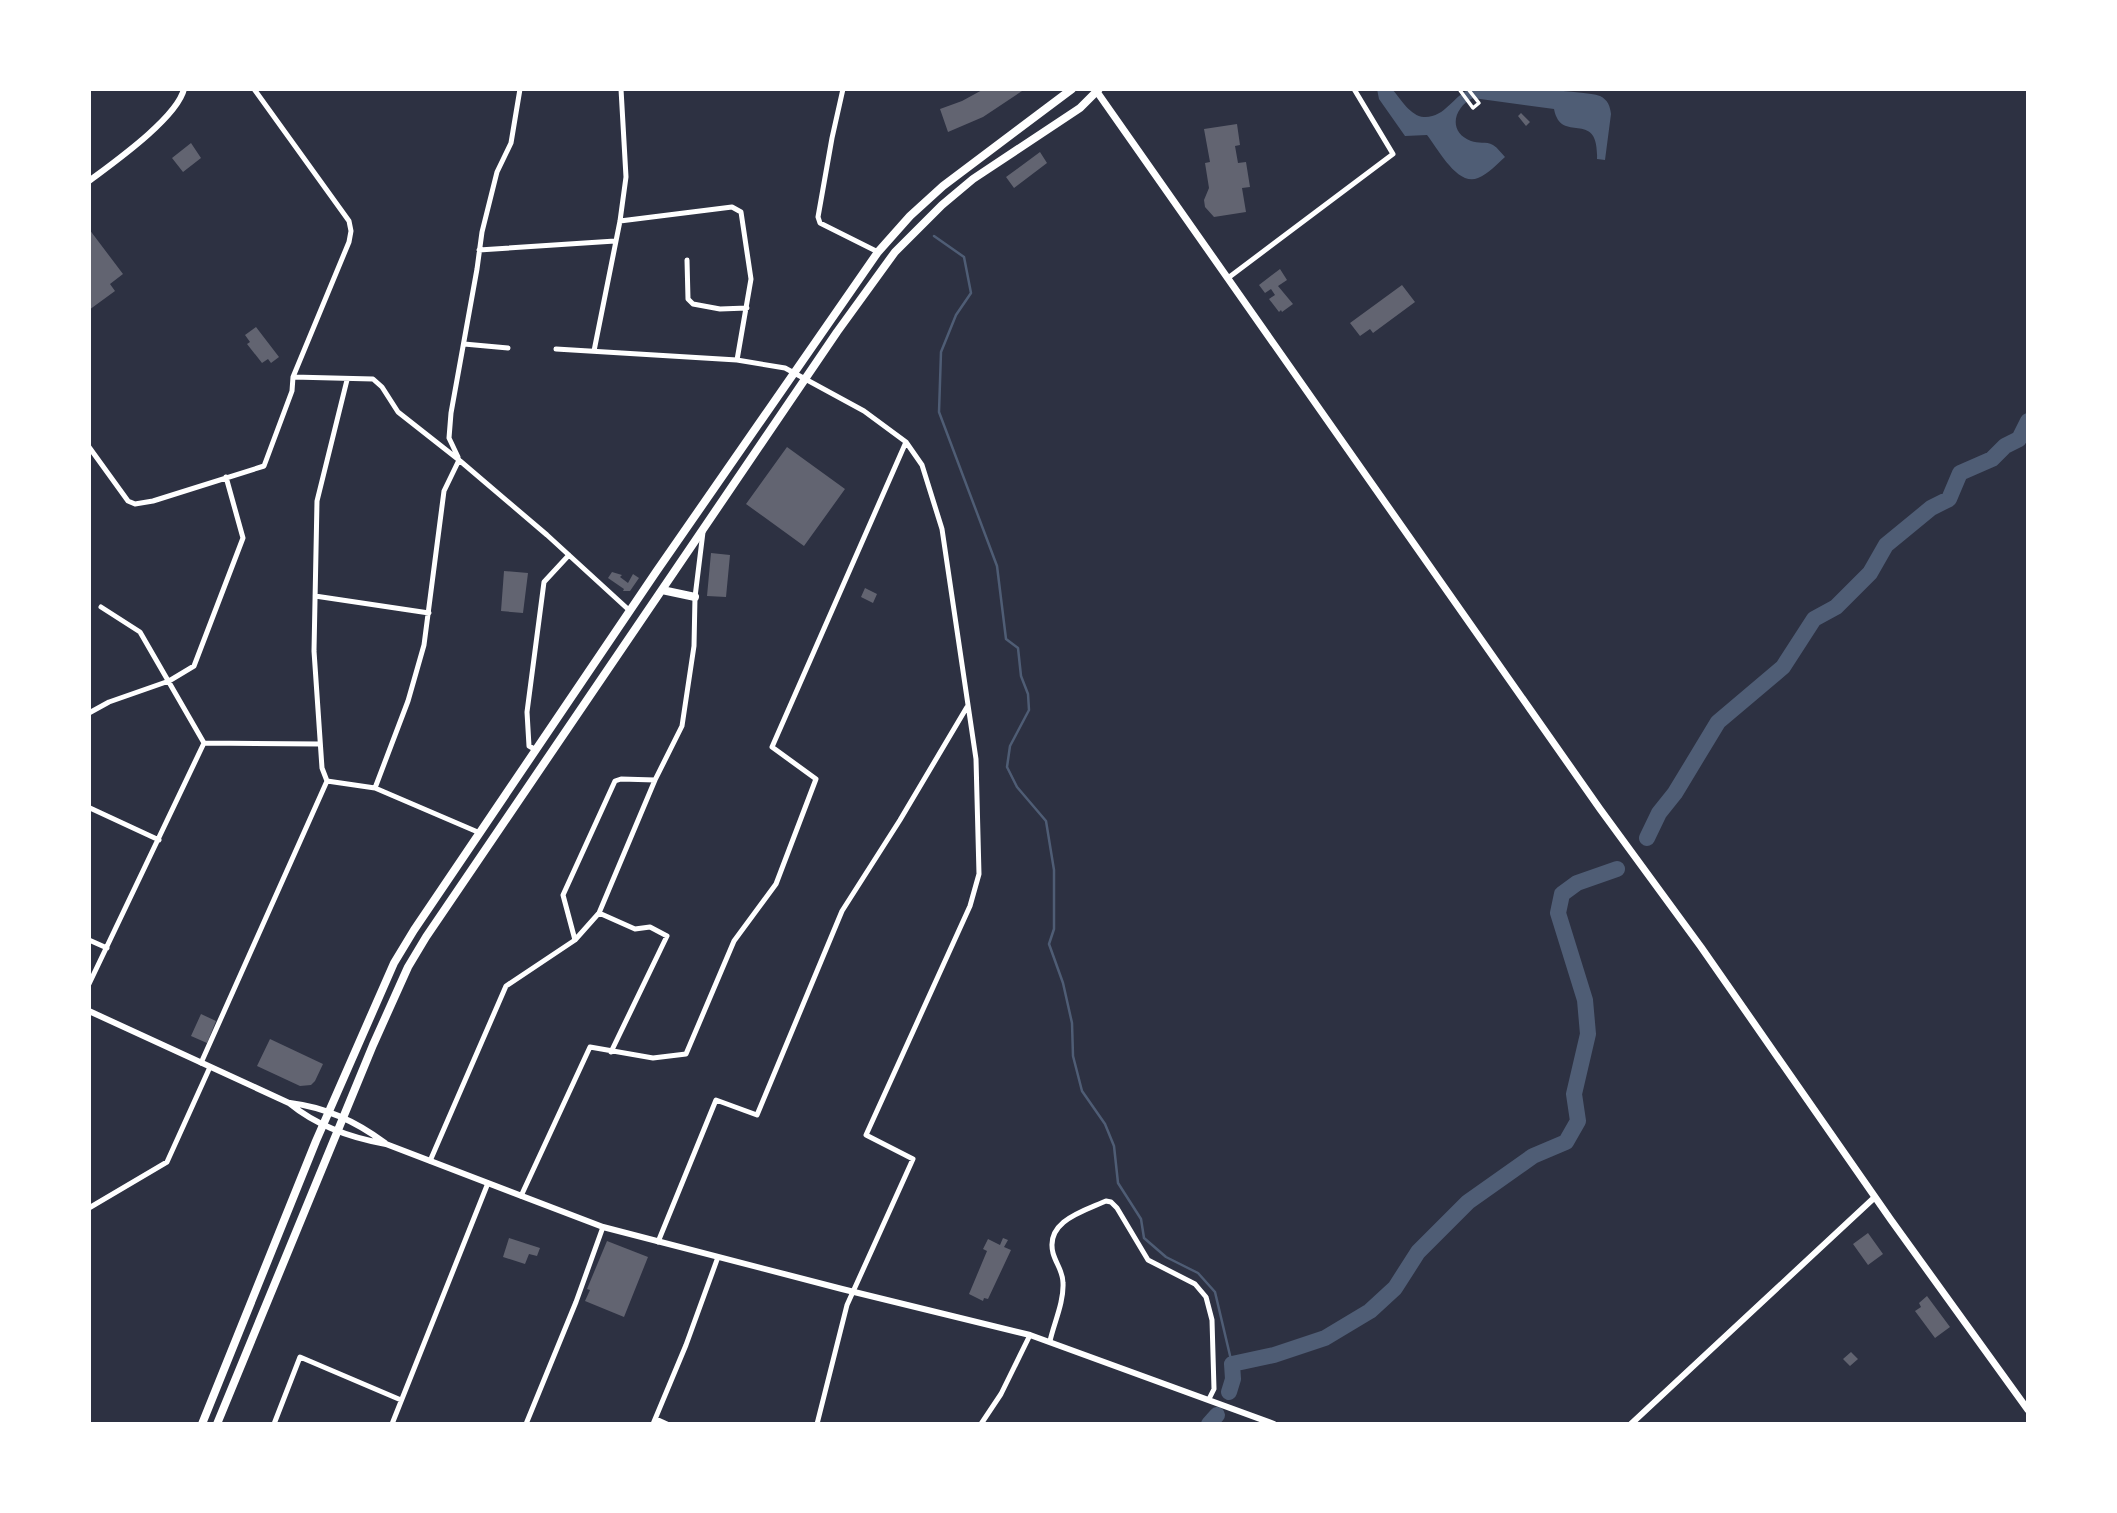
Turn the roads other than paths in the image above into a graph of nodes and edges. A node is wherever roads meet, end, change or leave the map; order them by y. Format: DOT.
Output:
graph roads {
  1 [pos="184,89"];
  2 [pos="254,89"];
  3 [pos="520,89"];
  4 [pos="621,89"];
  5 [pos="844,89"];
  6 [pos="1072,89"];
  7 [pos="1354,89"];
  8 [pos="1459,89"];
  9 [pos="1468,89"];
  10 [pos="1097,90"];
  11 [pos="89,181"];
  12 [pos="620,221"];
  13 [pos="615,241"];
  14 [pos="479,250"];
  15 [pos="878,252"];
  16 [pos="687,260"];
  17 [pos="1228,278"];
  18 [pos="747,308"];
  19 [pos="464,344"];
  20 [pos="508,348"];
  21 [pos="556,349"];
  22 [pos="594,351"];
  23 [pos="737,360"];
  24 [pos="794,372"];
  25 [pos="293,377"];
  26 [pos="805,378"];
  27 [pos="347,380"];
  28 [pos="906,442"];
  29 [pos="89,447"];
  30 [pos="459,460"];
  31 [pos="226,477"];
  32 [pos="703,529"];
  33 [pos="569,555"];
  34 [pos="662,590"];
  35 [pos="315,596"];
  36 [pos="695,597"];
  37 [pos="101,607"];
  38 [pos="630,611"];
  39 [pos="429,613"];
  40 [pos="169,681"];
  41 [pos="968,706"];
  42 [pos="89,713"];
  43 [pos="204,743"];
  44 [pos="320,744"];
  45 [pos="536,750"];
  46 [pos="327,780"];
  47 [pos="655,780"];
  48 [pos="375,788"];
  49 [pos="90,808"];
  50 [pos="480,833"];
  51 [pos="159,840"];
  52 [pos="599,913"];
  53 [pos="89,940"];
  54 [pos="575,940"];
  55 [pos="107,948"];
  56 [pos="89,984"];
  57 [pos="89,1011"];
  58 [pos="611,1052"];
  59 [pos="201,1063"];
  60 [pos="211,1067"];
  61 [pos="289,1103"];
  62 [pos="329,1113"];
  63 [pos="342,1118"];
  64 [pos="324,1125"];
  65 [pos="337,1130"];
  66 [pos="386,1144"];
  67 [pos="430,1161"];
  68 [pos="488,1183"];
  69 [pos="521,1196"];
  70 [pos="1875,1197"];
  71 [pos="89,1208"];
  72 [pos="603,1227"];
  73 [pos="658,1242"];
  74 [pos="718,1258"];
  75 [pos="853,1292"];
  76 [pos="1030,1335"];
  77 [pos="1050,1341"];
  78 [pos="401,1399"];
  79 [pos="1209,1399"];
  80 [pos="2028,1409"];
  81 [pos="654,1422"];
  82 [pos="202,1424"];
  83 [pos="218,1424"];
  84 [pos="274,1424"];
  85 [pos="392,1424"];
  86 [pos="526,1424"];
  87 [pos="667,1424"];
  88 [pos="817,1424"];
  89 [pos="981,1424"];
  90 [pos="1274,1424"];
  91 [pos="1631,1424"];
  1 -- 11 [label="street"];
  2 -- 25 [label="street"];
  3 -- 14 [label="street"];
  4 -- 12 [label="street"];
  5 -- 15 [label="street"];
  6 -- 15 [label="main road"];
  7 -- 17 [label="street"];
  8 -- 9 [label="street"];
  10 -- 17 [label="main road"];
  10 -- 26 [label="main road"];
  12 -- 13 [label="street"];
  12 -- 18 [label="street"];
  13 -- 14 [label="street"];
  13 -- 22 [label="street"];
  14 -- 19 [label="street"];
  15 -- 24 [label="main road"];
  16 -- 18 [label="street"];
  17 -- 70 [label="main road"];
  18 -- 23 [label="street"];
  19 -- 20 [label="street"];
  19 -- 30 [label="street"];
  21 -- 22 [label="street"];
  22 -- 23 [label="street"];
  23 -- 24 [label="street"];
  24 -- 26 [label="street"];
  24 -- 38 [label="main road"];
  25 -- 27 [label="street"];
  25 -- 31 [label="street"];
  26 -- 28 [label="street"];
  26 -- 32 [label="main road"];
  27 -- 30 [label="street"];
  27 -- 35 [label="street"];
  28 -- 41 [label="street"];
  28 -- 58 [label="street"];
  29 -- 31 [label="street"];
  30 -- 33 [label="street"];
  30 -- 39 [label="street"];
  31 -- 40 [label="street"];
  32 -- 34 [label="main road"];
  32 -- 36 [label="street"];
  33 -- 38 [label="street"];
  33 -- 45 [label="street"];
  34 -- 36 [label="main road"];
  34 -- 63 [label="main road"];
  35 -- 39 [label="street"];
  35 -- 44 [label="street"];
  36 -- 47 [label="street"];
  37 -- 40 [label="street"];
  38 -- 45 [label="main road"];
  39 -- 48 [label="street"];
  40 -- 42 [label="street"];
  40 -- 43 [label="street"];
  41 -- 73 [label="street"];
  41 -- 75 [label="street"];
  43 -- 44 [label="street"];
  43 -- 51 [label="street"];
  44 -- 46 [label="street"];
  45 -- 50 [label="main road"];
  46 -- 48 [label="street"];
  46 -- 59 [label="street"];
  47 -- 52 [label="street"];
  47 -- 54 [label="street"];
  48 -- 50 [label="street"];
  49 -- 51 [label="street"];
  50 -- 62 [label="main road"];
  51 -- 55 [label="street"];
  52 -- 54 [label="street"];
  52 -- 58 [label="street"];
  53 -- 55 [label="street"];
  54 -- 67 [label="street"];
  55 -- 56 [label="street"];
  57 -- 59 [label="street"];
  58 -- 69 [label="street"];
  59 -- 60 [label="street"];
  60 -- 61 [label="street"];
  60 -- 71 [label="street"];
  61 -- 62 [label="street"];
  61 -- 64 [label="street"];
  62 -- 63 [label="street"];
  62 -- 64 [label="main road"];
  63 -- 65 [label="main road"];
  63 -- 66 [label="street"];
  64 -- 65 [label="street"];
  64 -- 82 [label="main road"];
  65 -- 66 [label="street"];
  65 -- 83 [label="main road"];
  66 -- 67 [label="street"];
  67 -- 68 [label="street"];
  68 -- 69 [label="street"];
  68 -- 78 [label="street"];
  69 -- 72 [label="street"];
  70 -- 80 [label="main road"];
  70 -- 91 [label="street"];
  72 -- 73 [label="street"];
  72 -- 86 [label="street"];
  73 -- 74 [label="street"];
  74 -- 75 [label="street"];
  74 -- 81 [label="street"];
  75 -- 76 [label="street"];
  75 -- 88 [label="street"];
  76 -- 77 [label="street"];
  76 -- 89 [label="street"];
  77 -- 79 [label="street"];
  77 -- 79 [label="street"];
  78 -- 84 [label="street"];
  78 -- 85 [label="street"];
  79 -- 90 [label="street"];
  81 -- 87 [label="street"];
}
